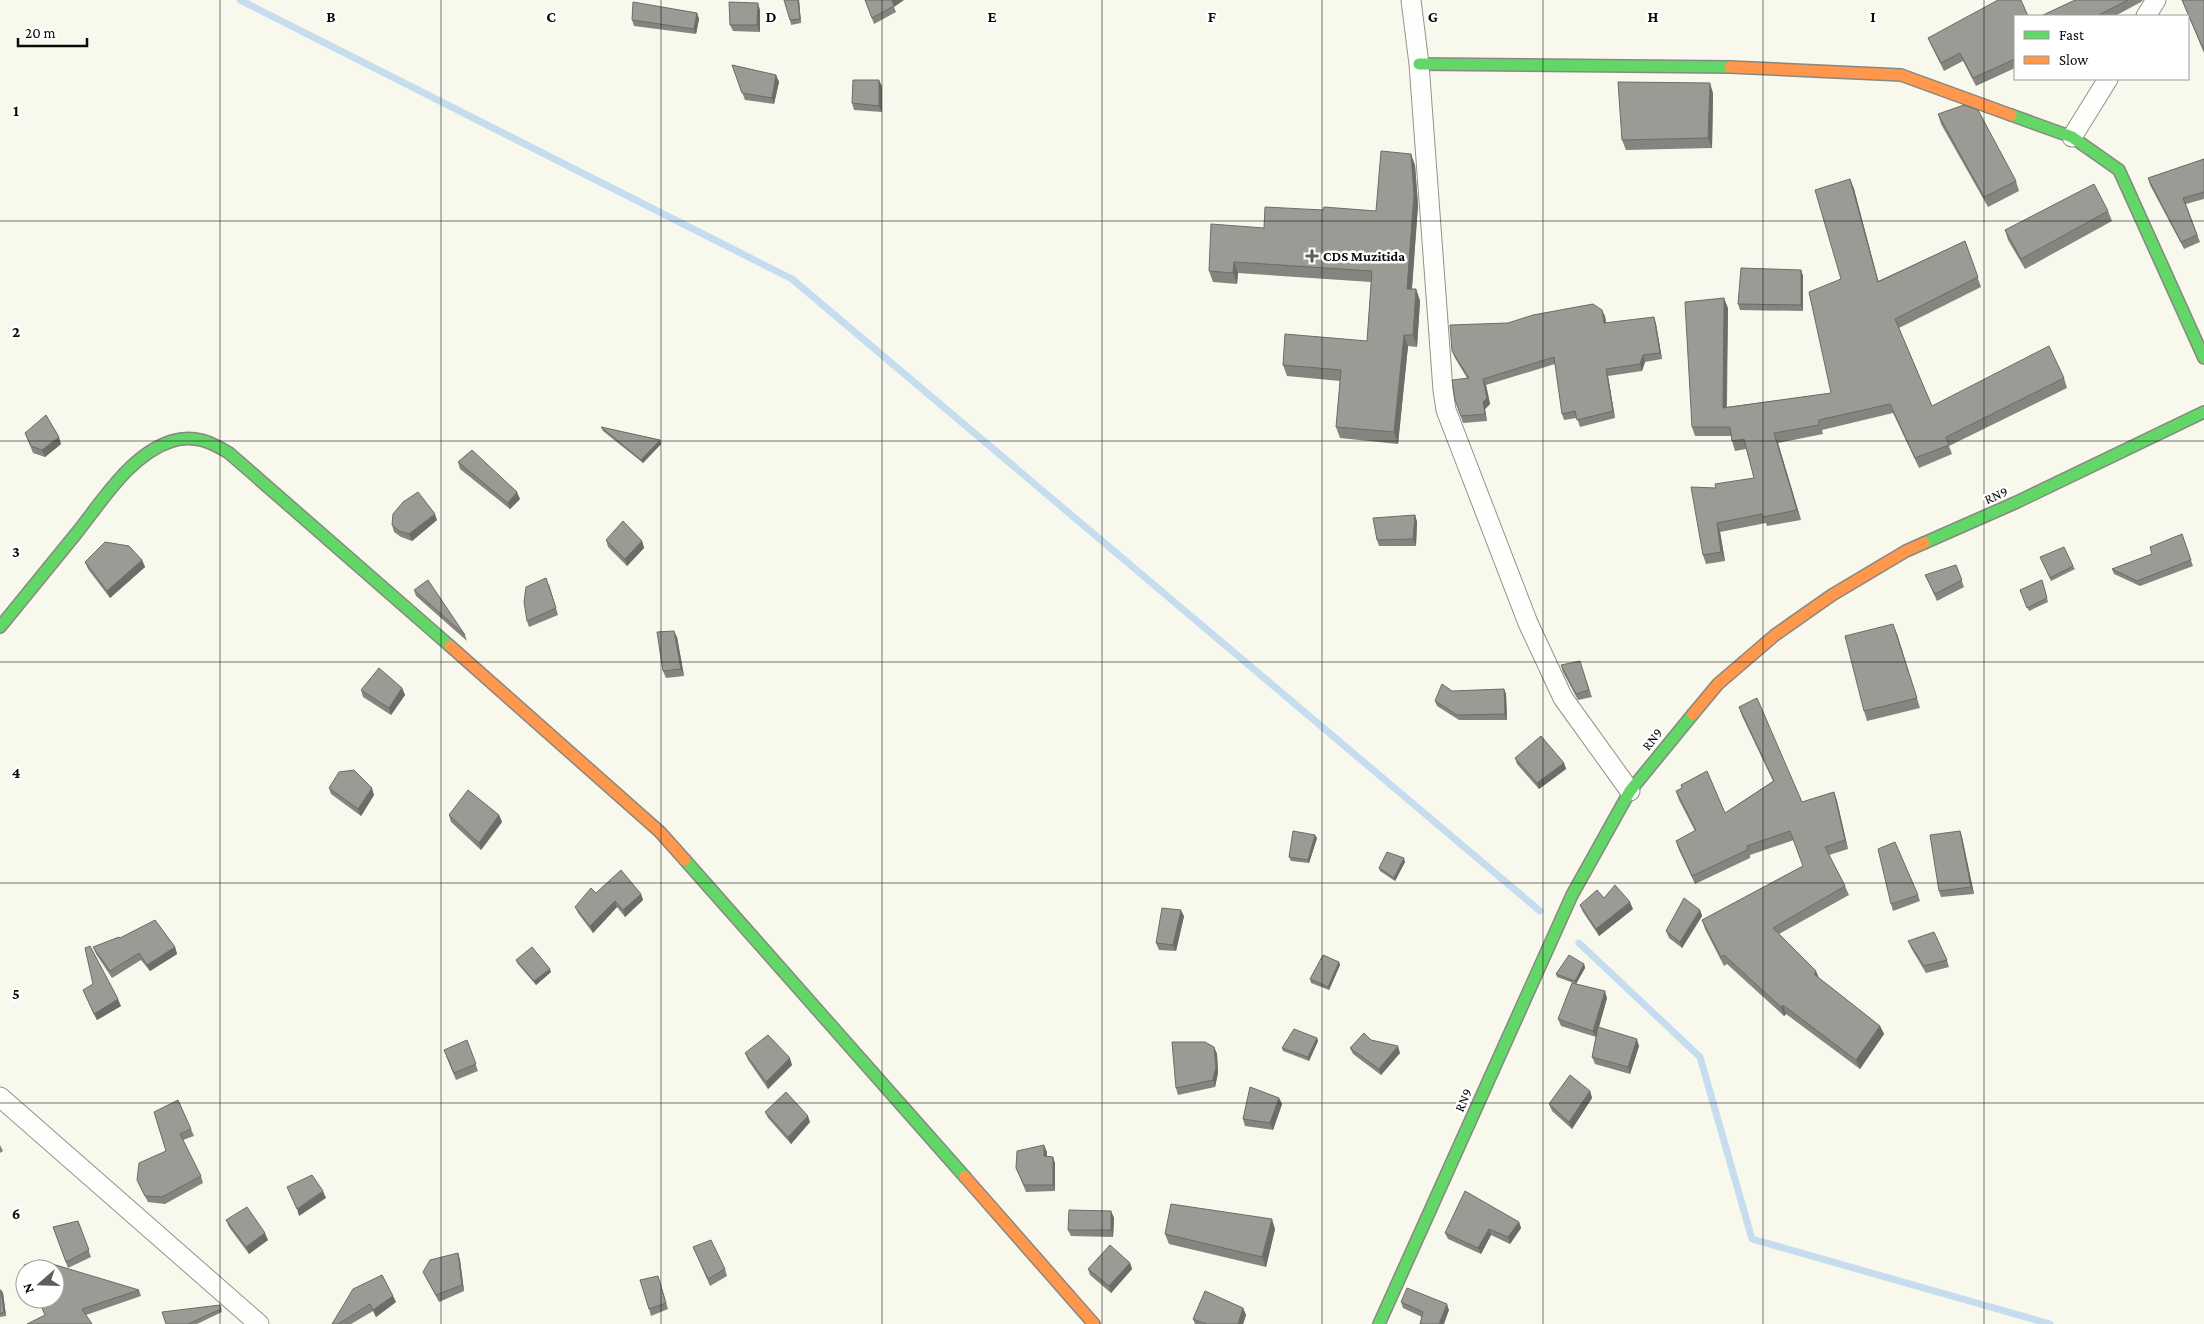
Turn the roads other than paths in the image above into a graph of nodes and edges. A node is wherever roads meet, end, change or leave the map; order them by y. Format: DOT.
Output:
graph roads {
  1 [pos="1412,0"];
  2 [pos="2156,0"];
  3 [pos="2147,15"];
  4 [pos="1419,64"];
  5 [pos="2107,80"];
  6 [pos="2072,138"];
  7 [pos="2204,358"];
  8 [pos="2204,412"];
  9 [pos="0,627"];
  10 [pos="1630,792"];
  11 [pos="0,1097"];
  12 [pos="259,1324"];
  13 [pos="1094,1324"];
  14 [pos="1379,1324"];
  1 -- 4 [label="street"];
  2 -- 3 [label="street"];
  4 -- 6 [label="street"];
  4 -- 10 [label="street"];
  5 -- 6 [label="street"];
  6 -- 7 [label="street"];
  8 -- 10 [label="street, RN9"];
  9 -- 13 [label="street"];
  10 -- 14 [label="street, RN9"];
  11 -- 12 [label="street"];
}
